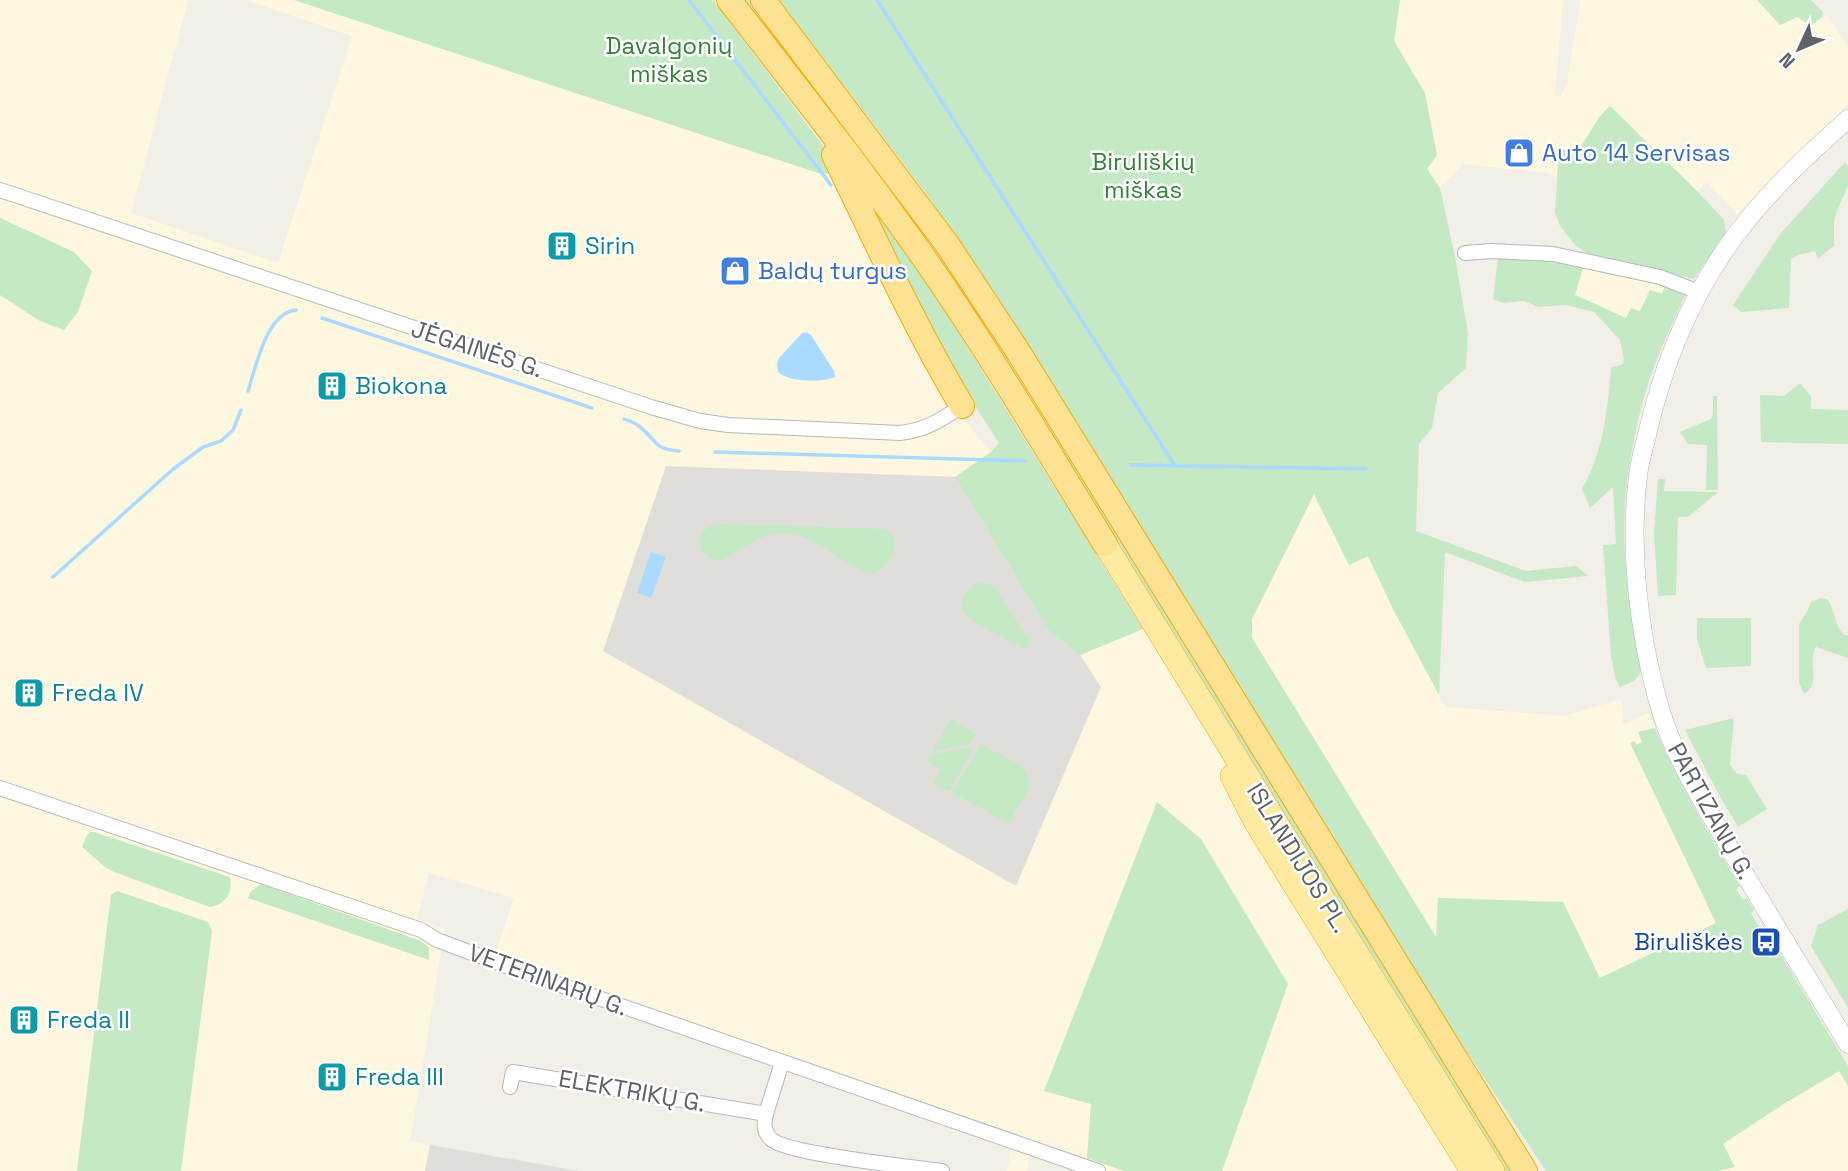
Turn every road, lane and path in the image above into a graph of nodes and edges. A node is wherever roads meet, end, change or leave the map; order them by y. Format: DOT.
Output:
graph roads {
  1 [pos="729,0"];
  2 [pos="763,0"];
  3 [pos="809,104"];
  4 [pos="1848,119"];
  5 [pos="0,190"];
  6 [pos="1465,253"];
  7 [pos="1699,292"];
  8 [pos="962,406"];
  9 [pos="1105,544"];
  10 [pos="1169,647"];
  11 [pos="0,788"];
  12 [pos="1848,1044"];
  13 [pos="782,1062"];
  14 [pos="510,1087"];
  15 [pos="766,1114"];
  16 [pos="942,1171"];
  17 [pos="1098,1171"];
  18 [pos="1472,1171"];
  19 [pos="1493,1171"];
  20 [pos="1525,1171"];
  1 -- 3 [label="highway"];
  2 -- 20 [label="highway, ISLANDIJOS PL."];
  3 -- 8 [label="highway"];
  3 -- 9 [label="highway"];
  4 -- 7 [label="street, PARTIZANŲ G."];
  5 -- 8 [label="street, JĖGAINĖS G."];
  6 -- 7 [label="street"];
  7 -- 12 [label="street, PARTIZANŲ G."];
  9 -- 10 [label="highway, ISLANDIJOS PL."];
  10 -- 18 [label="highway"];
  10 -- 19 [label="highway, ISLANDIJOS PL."];
  11 -- 13 [label="street, VETERINARŲ G."];
  13 -- 15 [label="street"];
  13 -- 17 [label="street, VETERINARŲ G."];
  14 -- 15 [label="street, ELEKTRIKŲ G."];
  15 -- 16 [label="street"];
}
